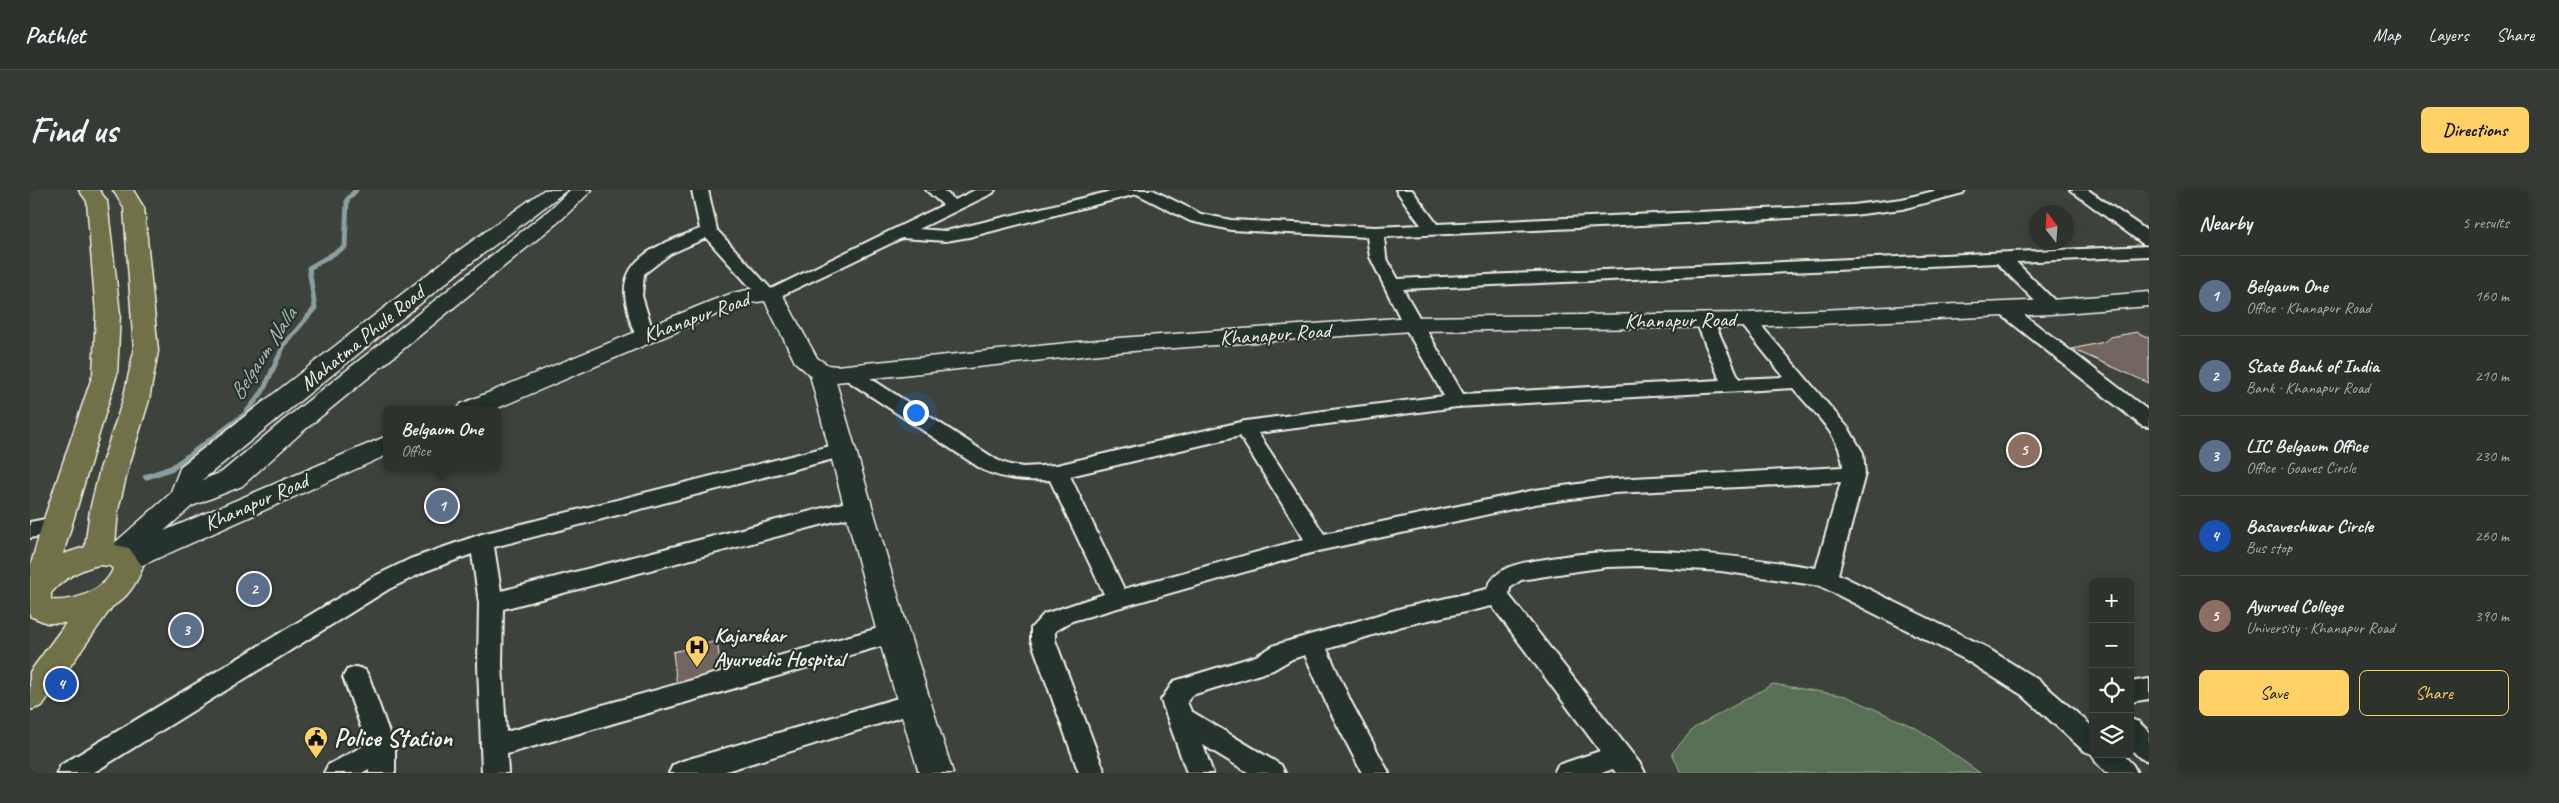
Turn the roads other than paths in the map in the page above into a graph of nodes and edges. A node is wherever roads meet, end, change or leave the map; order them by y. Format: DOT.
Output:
graph roads {
  1 [pos="89,190"];
  2 [pos="557,190"];
  3 [pos="582,190"];
  4 [pos="700,190"];
  5 [pos="934,190"];
  6 [pos="987,190"];
  7 [pos="1135,190"];
  8 [pos="1140,190"];
  9 [pos="1405,190"];
  10 [pos="1425,190"];
  11 [pos="1958,190"];
  12 [pos="2078,190"];
  13 [pos="129,191"];
  14 [pos="954,207"];
  15 [pos="1433,230"];
  16 [pos="709,231"];
  17 [pos="1375,232"];
  18 [pos="902,233"];
  19 [pos="2149,240"];
  20 [pos="2149,251"];
  21 [pos="2002,259"];
  22 [pos="1393,284"];
  23 [pos="764,295"];
  24 [pos="2149,299"];
  25 [pos="2051,307"];
  26 [pos="2005,309"];
  27 [pos="1704,319"];
  28 [pos="1748,320"];
  29 [pos="1412,324"];
  30 [pos="645,335"];
  31 [pos="835,372"];
  32 [pos="1797,382"];
  33 [pos="1732,384"];
  34 [pos="1457,401"];
  35 [pos="479,406"];
  36 [pos="501,414"];
  37 [pos="2149,421"];
  38 [pos="1245,428"];
  39 [pos="383,447"];
  40 [pos="842,450"];
  41 [pos="383,463"];
  42 [pos="1057,472"];
  43 [pos="1854,474"];
  44 [pos="182,499"];
  45 [pos="858,507"];
  46 [pos="56,525"];
  47 [pos="30,530"];
  48 [pos="482,542"];
  49 [pos="1318,543"];
  50 [pos="118,561"];
  51 [pos="1825,578"];
  52 [pos="1497,596"];
  53 [pos="102,598"];
  54 [pos="1118,598"];
  55 [pos="36,601"];
  56 [pos="491,603"];
  57 [pos="893,633"];
  58 [pos="1312,644"];
  59 [pos="356,677"];
  60 [pos="2149,689"];
  61 [pos="2134,691"];
  62 [pos="30,697"];
  63 [pos="915,703"];
  64 [pos="1178,716"];
  65 [pos="2134,734"];
  66 [pos="2089,739"];
  67 [pos="495,746"];
  68 [pos="2149,750"];
  69 [pos="2109,758"];
  70 [pos="382,761"];
  71 [pos="1626,764"];
  72 [pos="70,773"];
  73 [pos="336,773"];
  74 [pos="495,773"];
  75 [pos="682,773"];
  76 [pos="936,773"];
  77 [pos="1092,773"];
  78 [pos="1200,773"];
  79 [pos="1272,773"];
  80 [pos="1376,773"];
  81 [pos="1567,773"];
  82 [pos="2124,773"];
  1 -- 46 [label="main road"];
  2 -- 44 [label="main road, Mahatma Phule Road"];
  3 -- 44 [label="main road, Mahatma Phule Road"];
  4 -- 16 [label="street"];
  5 -- 14 [label="street"];
  6 -- 14 [label="street"];
  7 -- 18 [label="street"];
  8 -- 17 [label="street"];
  9 -- 10 [label="street"];
  9 -- 15 [label="street"];
  11 -- 15 [label="street"];
  12 -- 19 [label="street"];
  13 -- 50 [label="main road"];
  14 -- 18 [label="street"];
  15 -- 17 [label="street"];
  16 -- 23 [label="street"];
  16 -- 30 [label="street"];
  17 -- 22 [label="street"];
  18 -- 23 [label="street"];
  20 -- 21 [label="street"];
  21 -- 22 [label="street"];
  21 -- 25 [label="street"];
  22 -- 29 [label="street"];
  23 -- 30 [label="main road, Khanapur Road"];
  23 -- 31 [label="main road, Khanapur Road"];
  23 -- 36 [label="main road"];
  24 -- 25 [label="main road, Khanapur Road"];
  25 -- 26 [label="main road, Khanapur Road"];
  26 -- 28 [label="main road, Khanapur Road"];
  26 -- 37 [label="street"];
  27 -- 28 [label="main road, Khanapur Road"];
  27 -- 29 [label="main road, Khanapur Road"];
  27 -- 33 [label="street"];
  28 -- 32 [label="street"];
  29 -- 31 [label="main road, Khanapur Road"];
  29 -- 34 [label="street"];
  30 -- 35 [label="main road, Khanapur Road"];
  31 -- 40 [label="main road"];
  31 -- 42 [label="street"];
  32 -- 33 [label="street"];
  32 -- 43 [label="street"];
  33 -- 34 [label="street"];
  34 -- 38 [label="street"];
  38 -- 42 [label="street"];
  38 -- 49 [label="street"];
  39 -- 50 [label="main road, Khanapur Road"];
  40 -- 45 [label="main road"];
  40 -- 48 [label="street"];
  41 -- 50 [label="main road"];
  42 -- 54 [label="street"];
  43 -- 49 [label="street"];
  43 -- 51 [label="street"];
  44 -- 50 [label="main road"];
  45 -- 56 [label="street"];
  45 -- 57 [label="main road"];
  46 -- 47 [label="street"];
  46 -- 55 [label="main road"];
  48 -- 56 [label="street"];
  48 -- 72 [label="street"];
  49 -- 54 [label="street"];
  50 -- 53 [label="main road"];
  50 -- 55 [label="main road"];
  51 -- 52 [label="street"];
  51 -- 66 [label="street"];
  52 -- 58 [label="street"];
  52 -- 71 [label="street"];
  53 -- 55 [label="main road"];
  53 -- 62 [label="main road"];
  54 -- 77 [label="street"];
  56 -- 67 [label="street"];
  57 -- 63 [label="main road"];
  57 -- 67 [label="street"];
  58 -- 64 [label="street"];
  58 -- 80 [label="street"];
  59 -- 70 [label="street"];
  60 -- 61 [label="street"];
  63 -- 75 [label="street"];
  63 -- 76 [label="main road"];
  64 -- 78 [label="street"];
  64 -- 79 [label="street"];
  65 -- 68 [label="street"];
  67 -- 74 [label="street"];
  69 -- 82 [label="street"];
  70 -- 73 [label="street"];
  71 -- 81 [label="street"];
}
